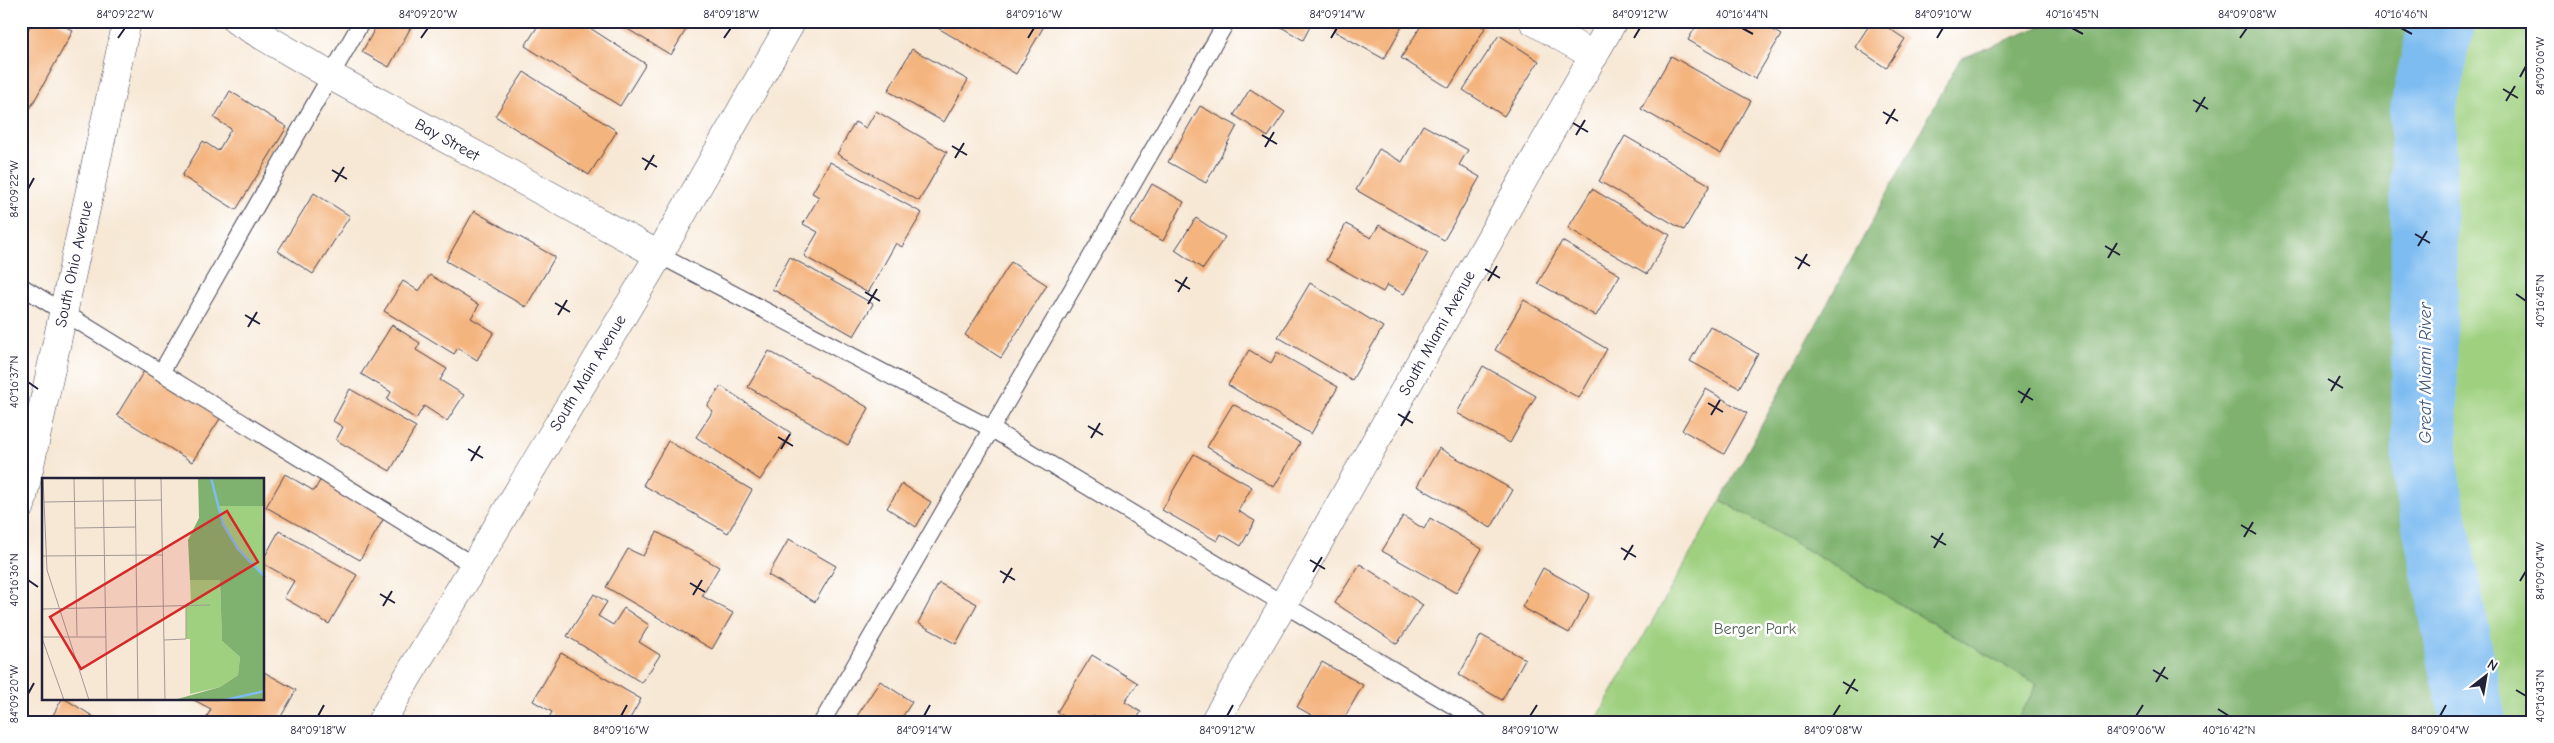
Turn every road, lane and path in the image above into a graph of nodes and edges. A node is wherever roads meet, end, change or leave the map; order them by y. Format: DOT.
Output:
graph roads {
  1 [pos="127,21"];
  2 [pos="237,21"];
  3 [pos="362,21"];
  4 [pos="792,21"];
  5 [pos="1227,21"];
  6 [pos="1533,21"];
  7 [pos="1614,21"];
  8 [pos="1594,56"];
  9 [pos="331,76"];
  10 [pos="659,256"];
  11 [pos="21,286"];
  12 [pos="64,310"];
  13 [pos="162,372"];
  14 [pos="990,428"];
  15 [pos="21,506"];
  16 [pos="473,565"];
  17 [pos="1283,605"];
  18 [pos="381,722"];
  19 [pos="822,722"];
  20 [pos="1214,722"];
  21 [pos="1480,722"];
  1 -- 12 [label="street, South Ohio Avenue"];
  2 -- 9 [label="street, Bay Street"];
  3 -- 9 [label="lane"];
  4 -- 10 [label="street, South Main Avenue"];
  5 -- 14 [label="lane"];
  6 -- 8 [label="street"];
  7 -- 8 [label="street, South Miami Avenue"];
  8 -- 17 [label="street, South Miami Avenue"];
  9 -- 10 [label="street, Bay Street"];
  9 -- 13 [label="lane"];
  10 -- 14 [label="lane"];
  10 -- 16 [label="street, South Main Avenue"];
  11 -- 12 [label="lane"];
  12 -- 13 [label="lane"];
  12 -- 15 [label="street, South Ohio Avenue"];
  13 -- 16 [label="lane"];
  14 -- 17 [label="lane"];
  14 -- 19 [label="lane"];
  16 -- 18 [label="street, South Main Avenue"];
  17 -- 20 [label="street, South Miami Avenue"];
  17 -- 21 [label="lane"];
}
